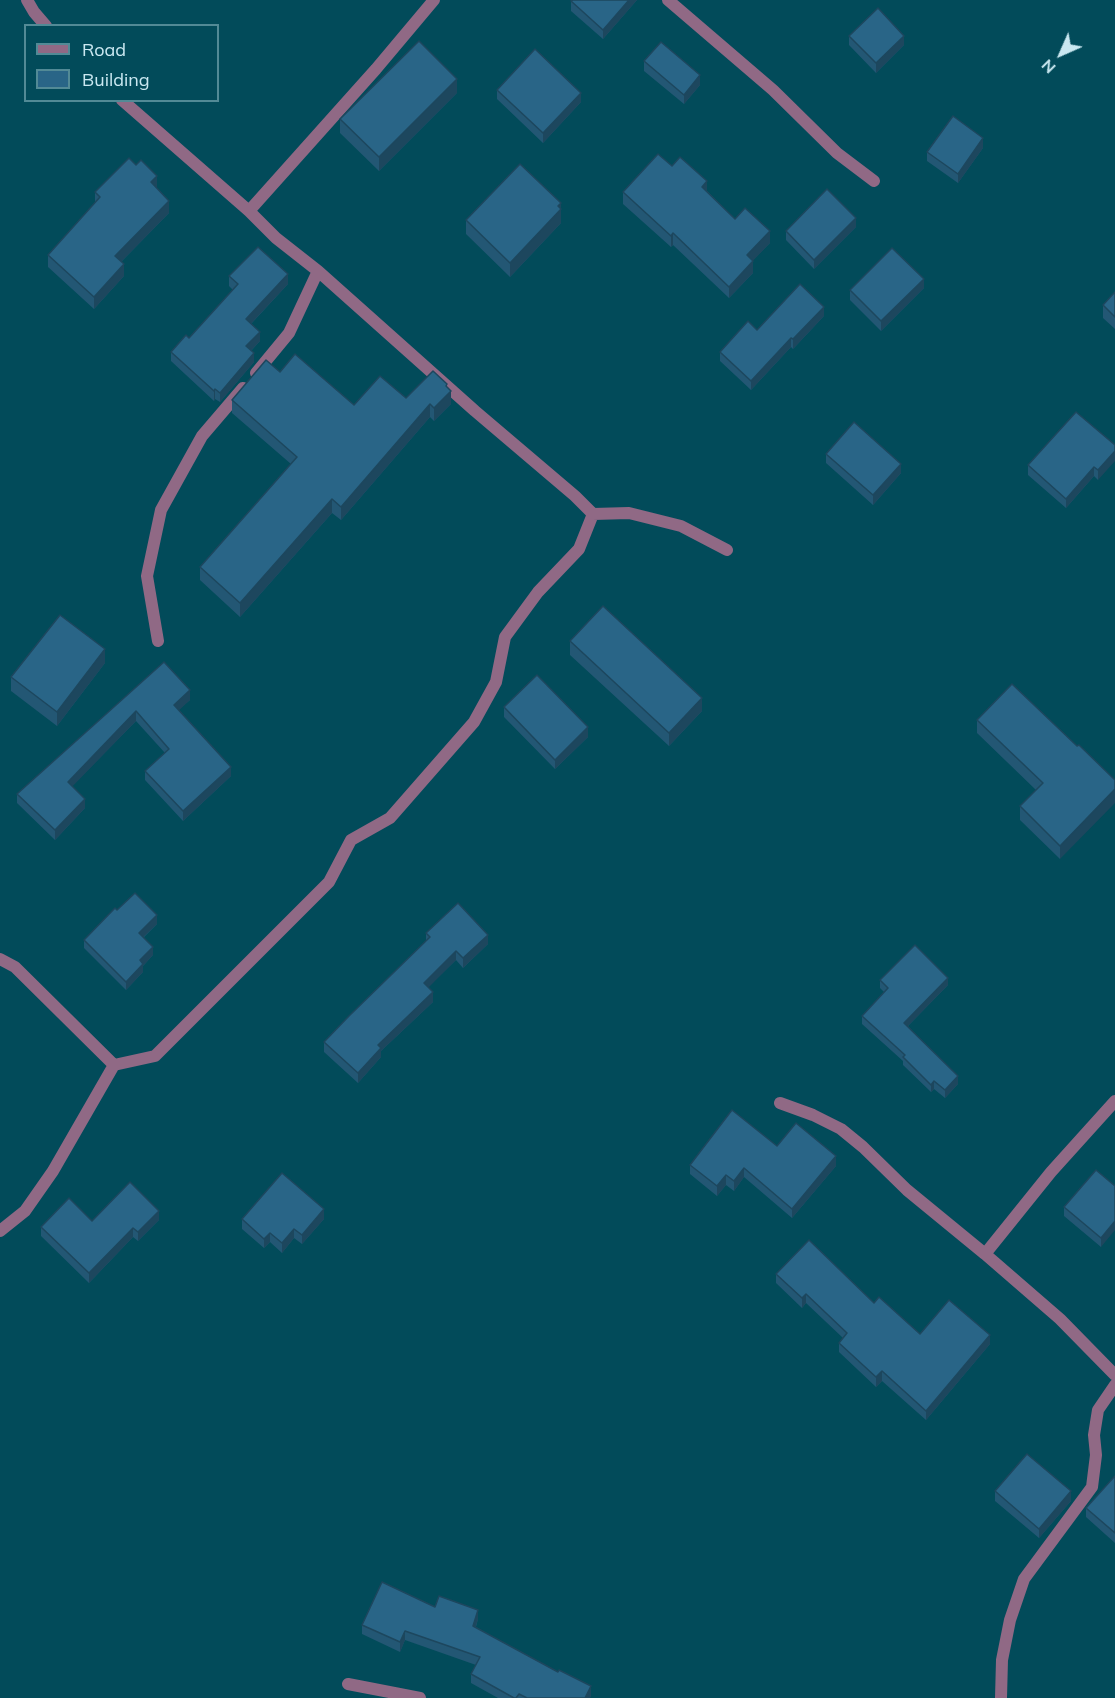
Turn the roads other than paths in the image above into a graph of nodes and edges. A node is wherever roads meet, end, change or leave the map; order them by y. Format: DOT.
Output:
graph roads {
  1 [pos="27,0"];
  2 [pos="434,0"];
  3 [pos="668,0"];
  4 [pos="44,24"];
  5 [pos="124,102"];
  6 [pos="874,181"];
  7 [pos="249,211"];
  8 [pos="318,271"];
  9 [pos="593,514"];
  10 [pos="727,550"];
  11 [pos="158,641"];
  12 [pos="0,958"];
  13 [pos="114,1065"];
  14 [pos="1115,1101"];
  15 [pos="780,1103"];
  16 [pos="0,1231"];
  17 [pos="985,1254"];
  18 [pos="1115,1375"];
  19 [pos="1115,1385"];
  20 [pos="348,1684"];
  21 [pos="420,1698"];
  22 [pos="1001,1698"];
  1 -- 4 [label="street"];
  2 -- 7 [label="street"];
  3 -- 6 [label="street"];
  5 -- 7 [label="street"];
  7 -- 8 [label="street"];
  8 -- 9 [label="street"];
  8 -- 11 [label="street"];
  9 -- 10 [label="street"];
  9 -- 13 [label="street"];
  12 -- 13 [label="street"];
  13 -- 16 [label="street"];
  14 -- 17 [label="street"];
  15 -- 17 [label="street"];
  17 -- 18 [label="street"];
  19 -- 22 [label="street"];
  20 -- 21 [label="street"];
}
